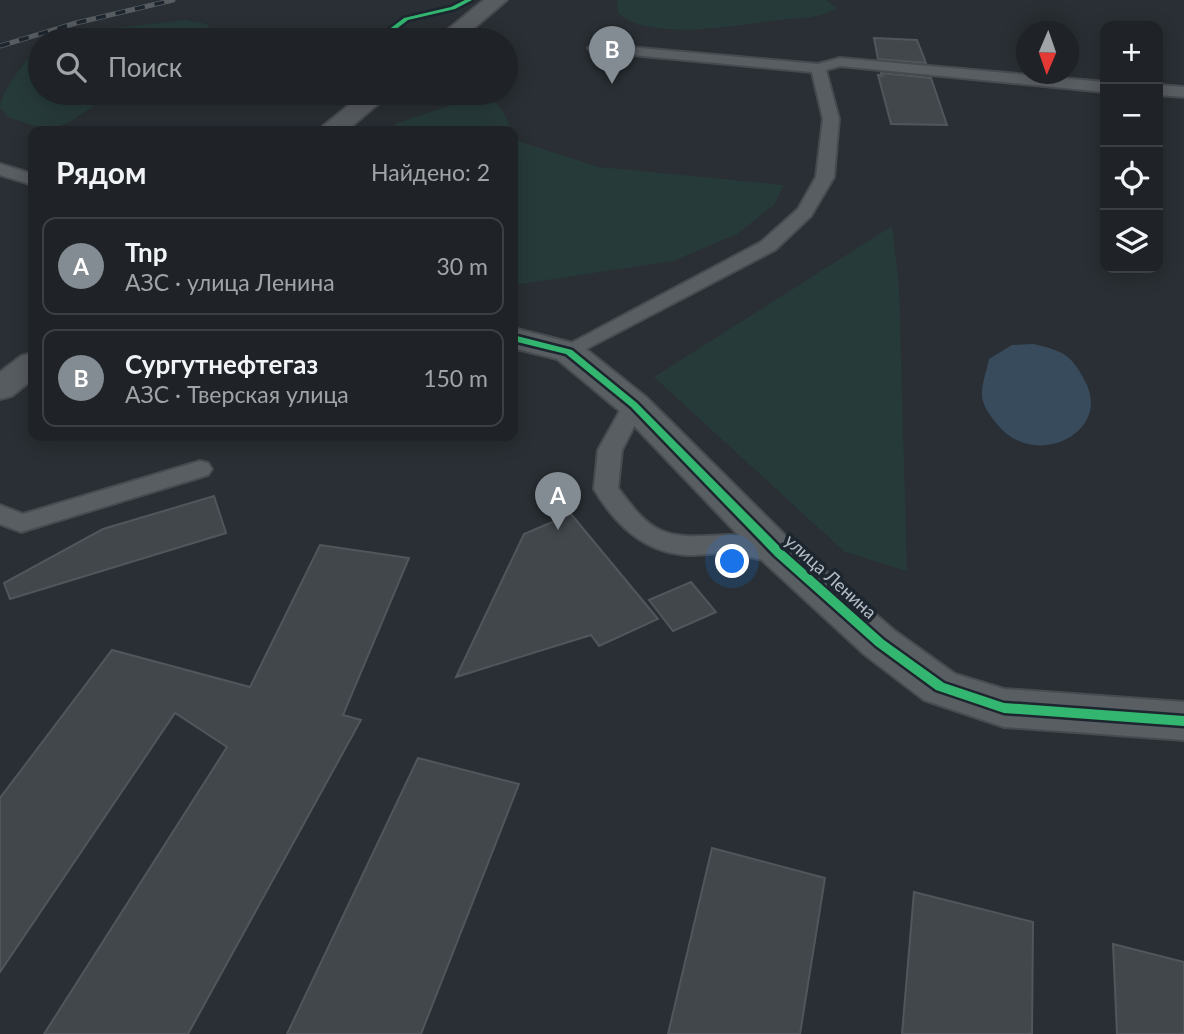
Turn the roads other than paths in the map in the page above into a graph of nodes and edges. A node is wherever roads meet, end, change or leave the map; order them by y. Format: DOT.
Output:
graph roads {
  1 [pos="497,0"];
  2 [pos="461,28"];
  3 [pos="595,48"];
  4 [pos="818,68"];
  5 [pos="1100,87"];
  6 [pos="1163,90"];
  7 [pos="1184,92"];
  8 [pos="364,105"];
  9 [pos="336,126"];
  10 [pos="0,169"];
  11 [pos="28,178"];
  12 [pos="518,339"];
  13 [pos="569,352"];
  14 [pos="28,367"];
  15 [pos="0,388"];
  16 [pos="634,405"];
  17 [pos="200,469"];
  18 [pos="0,514"];
  19 [pos="779,553"];
  20 [pos="1184,721"];
  1 -- 2 [label="main road"];
  3 -- 4 [label="lane"];
  4 -- 5 [label="lane"];
  4 -- 13 [label="lane"];
  6 -- 7 [label="lane"];
  8 -- 9 [label="main road"];
  10 -- 11 [label="lane"];
  12 -- 13 [label="street, улица Ленина"];
  13 -- 16 [label="street, улица Ленина"];
  14 -- 15 [label="main road"];
  16 -- 19 [label="street, улица Ленина"];
  16 -- 19 [label="lane"];
  17 -- 18 [label="lane"];
  19 -- 20 [label="street, улица Ленина"];
}
